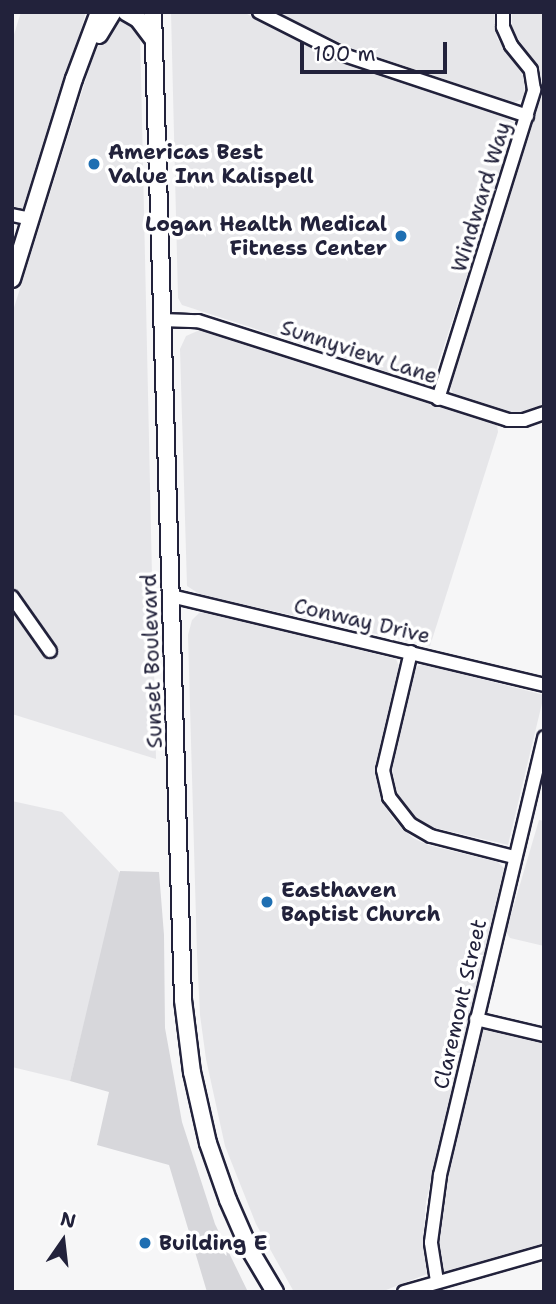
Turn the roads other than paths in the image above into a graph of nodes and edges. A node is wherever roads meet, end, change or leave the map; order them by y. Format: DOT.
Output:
graph roads {
  1 [pos="99,12"];
  2 [pos="113,12"];
  3 [pos="126,12"];
  4 [pos="153,12"];
  5 [pos="259,12"];
  6 [pos="503,12"];
  7 [pos="154,40"];
  8 [pos="74,79"];
  9 [pos="527,116"];
  10 [pos="12,215"];
  11 [pos="31,219"];
  12 [pos="12,279"];
  13 [pos="161,320"];
  14 [pos="438,399"];
  15 [pos="544,413"];
  16 [pos="171,596"];
  17 [pos="12,597"];
  18 [pos="50,651"];
  19 [pos="411,652"];
  20 [pos="544,685"];
  21 [pos="544,737"];
  22 [pos="514,857"];
  23 [pos="476,1019"];
  24 [pos="544,1035"];
  25 [pos="544,1252"];
  26 [pos="437,1281"];
  27 [pos="275,1292"];
  28 [pos="404,1292"];
  1 -- 8 [label="main road"];
  2 -- 8 [label="main road"];
  3 -- 7 [label="main road"];
  4 -- 7 [label="main road, Sunset Boulevard"];
  5 -- 9 [label="street"];
  6 -- 9 [label="street, Windward Way"];
  7 -- 13 [label="main road, Sunset Boulevard"];
  8 -- 11 [label="main road"];
  9 -- 14 [label="street, Windward Way"];
  10 -- 11 [label="street"];
  11 -- 12 [label="main road"];
  13 -- 14 [label="street, Sunnyview Lane"];
  13 -- 16 [label="main road, Sunset Boulevard"];
  14 -- 15 [label="street, Sunnyview Lane"];
  16 -- 19 [label="street, Conway Drive"];
  16 -- 27 [label="main road, Sunset Boulevard"];
  17 -- 18 [label="street"];
  19 -- 20 [label="street, Conway Drive"];
  19 -- 22 [label="street"];
  21 -- 22 [label="street, Claremont Street"];
  22 -- 23 [label="street, Claremont Street"];
  23 -- 24 [label="street"];
  23 -- 26 [label="street, Claremont Street"];
  25 -- 26 [label="street"];
  26 -- 28 [label="street"];
}
